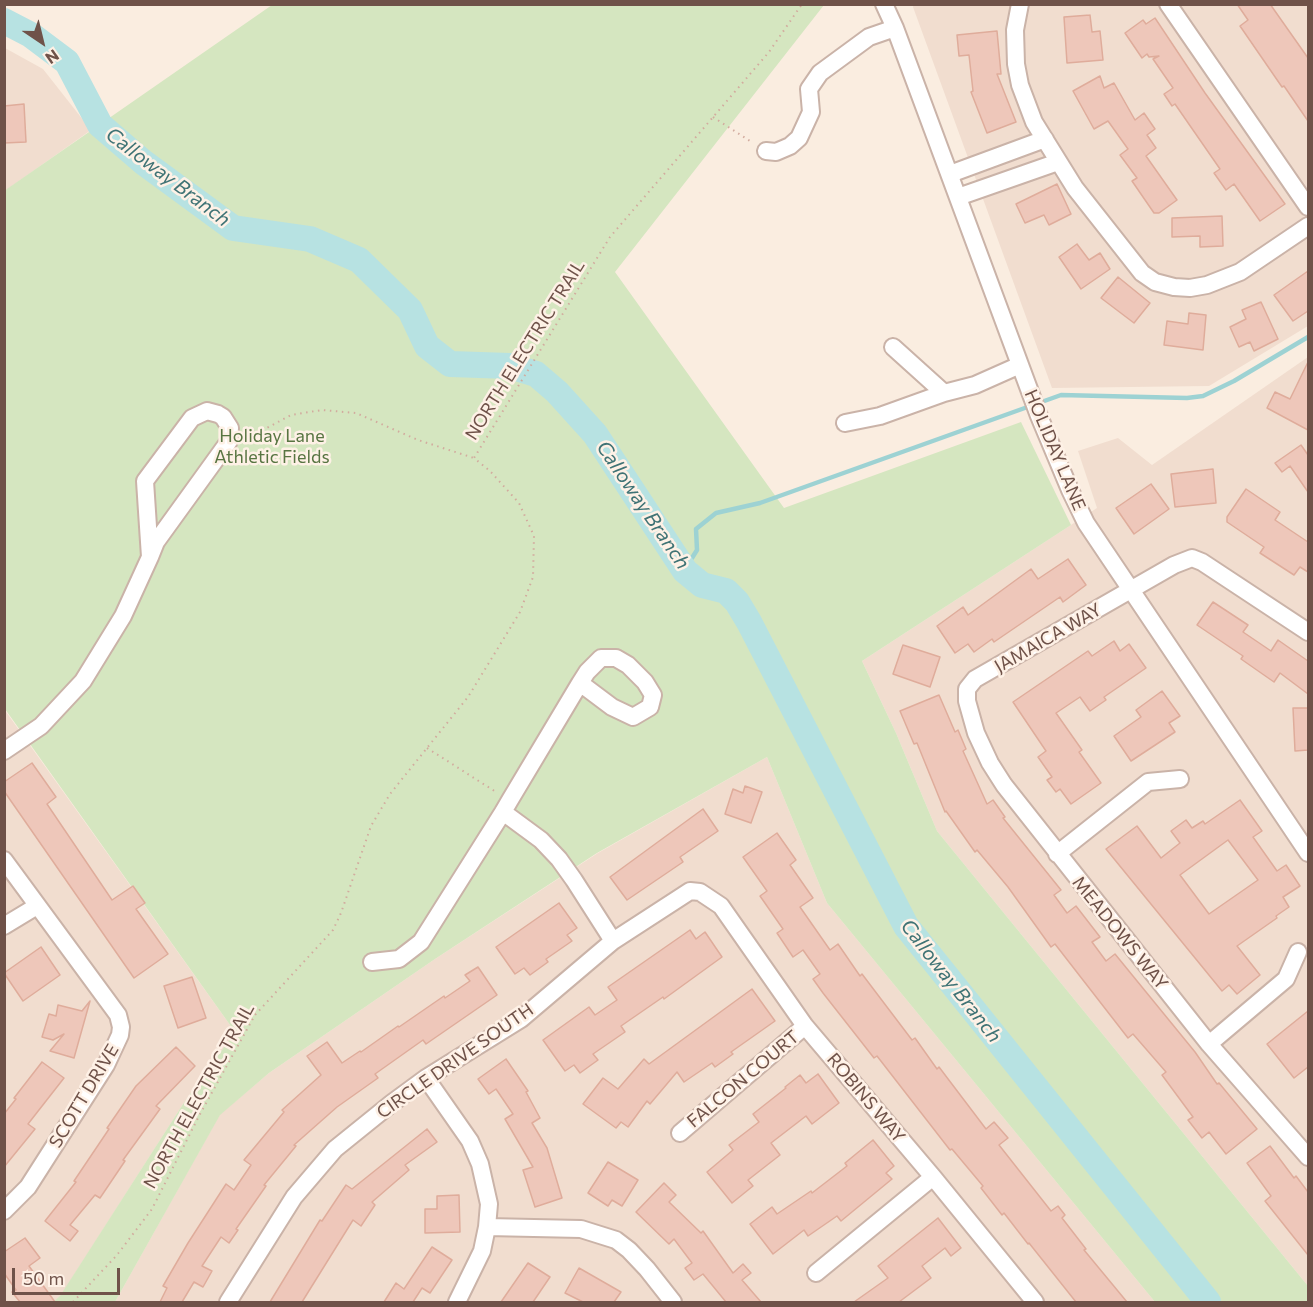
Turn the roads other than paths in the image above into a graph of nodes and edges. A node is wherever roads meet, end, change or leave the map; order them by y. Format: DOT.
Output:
graph roads {
  1 [pos="884,4"];
  2 [pos="1020,4"];
  3 [pos="1168,4"];
  4 [pos="895,28"];
  5 [pos="1045,139"];
  6 [pos="766,151"];
  7 [pos="1058,162"];
  8 [pos="950,174"];
  9 [pos="958,197"];
  10 [pos="1308,207"];
  11 [pos="1308,226"];
  12 [pos="892,348"];
  13 [pos="1020,365"];
  14 [pos="944,393"];
  15 [pos="845,423"];
  16 [pos="150,557"];
  17 [pos="1132,590"];
  18 [pos="1308,632"];
  19 [pos="580,683"];
  20 [pos="967,689"];
  21 [pos="4,751"];
  22 [pos="1180,779"];
  23 [pos="506,806"];
  24 [pos="1308,853"];
  25 [pos="1057,854"];
  26 [pos="4,860"];
  27 [pos="700,892"];
  28 [pos="37,906"];
  29 [pos="4,926"];
  30 [pos="613,941"];
  31 [pos="1298,951"];
  32 [pos="372,962"];
  33 [pos="805,1026"];
  34 [pos="1209,1044"];
  35 [pos="426,1078"];
  36 [pos="680,1133"];
  37 [pos="1308,1157"];
  38 [pos="933,1177"];
  39 [pos="4,1211"];
  40 [pos="487,1227"];
  41 [pos="816,1273"];
  42 [pos="228,1302"];
  43 [pos="457,1302"];
  44 [pos="673,1302"];
  45 [pos="1035,1302"];
  1 -- 4 [label="street, HOLIDAY LANE"];
  2 -- 5 [label="street"];
  3 -- 10 [label="street"];
  4 -- 6 [label="street"];
  4 -- 8 [label="street, HOLIDAY LANE"];
  5 -- 7 [label="street"];
  5 -- 8 [label="street"];
  7 -- 9 [label="street"];
  7 -- 11 [label="street"];
  8 -- 9 [label="street, HOLIDAY LANE"];
  9 -- 13 [label="street, HOLIDAY LANE"];
  12 -- 14 [label="street"];
  13 -- 14 [label="street"];
  13 -- 17 [label="street, HOLIDAY LANE"];
  14 -- 15 [label="street"];
  16 -- 16 [label="street"];
  16 -- 21 [label="street"];
  17 -- 18 [label="street, JAMAICA WAY"];
  17 -- 20 [label="street, JAMAICA WAY"];
  17 -- 24 [label="street, HOLIDAY LANE"];
  19 -- 23 [label="street"];
  20 -- 25 [label="street, MEADOWS WAY"];
  22 -- 25 [label="street"];
  23 -- 30 [label="street"];
  23 -- 32 [label="street"];
  25 -- 34 [label="street, MEADOWS WAY"];
  26 -- 28 [label="street, SCOTT DRIVE"];
  27 -- 30 [label="street, CIRCLE DRIVE SOUTH"];
  27 -- 33 [label="street, ROBINS WAY"];
  28 -- 29 [label="street"];
  28 -- 39 [label="street, SCOTT DRIVE"];
  30 -- 35 [label="street, CIRCLE DRIVE SOUTH"];
  31 -- 34 [label="street"];
  33 -- 36 [label="street, FALCON COURT"];
  33 -- 38 [label="street, ROBINS WAY"];
  34 -- 37 [label="street, MEADOWS WAY"];
  35 -- 40 [label="street"];
  35 -- 42 [label="street, CIRCLE DRIVE SOUTH"];
  38 -- 41 [label="street"];
  38 -- 45 [label="street, ROBINS WAY"];
  40 -- 43 [label="street"];
  40 -- 44 [label="street"];
}
